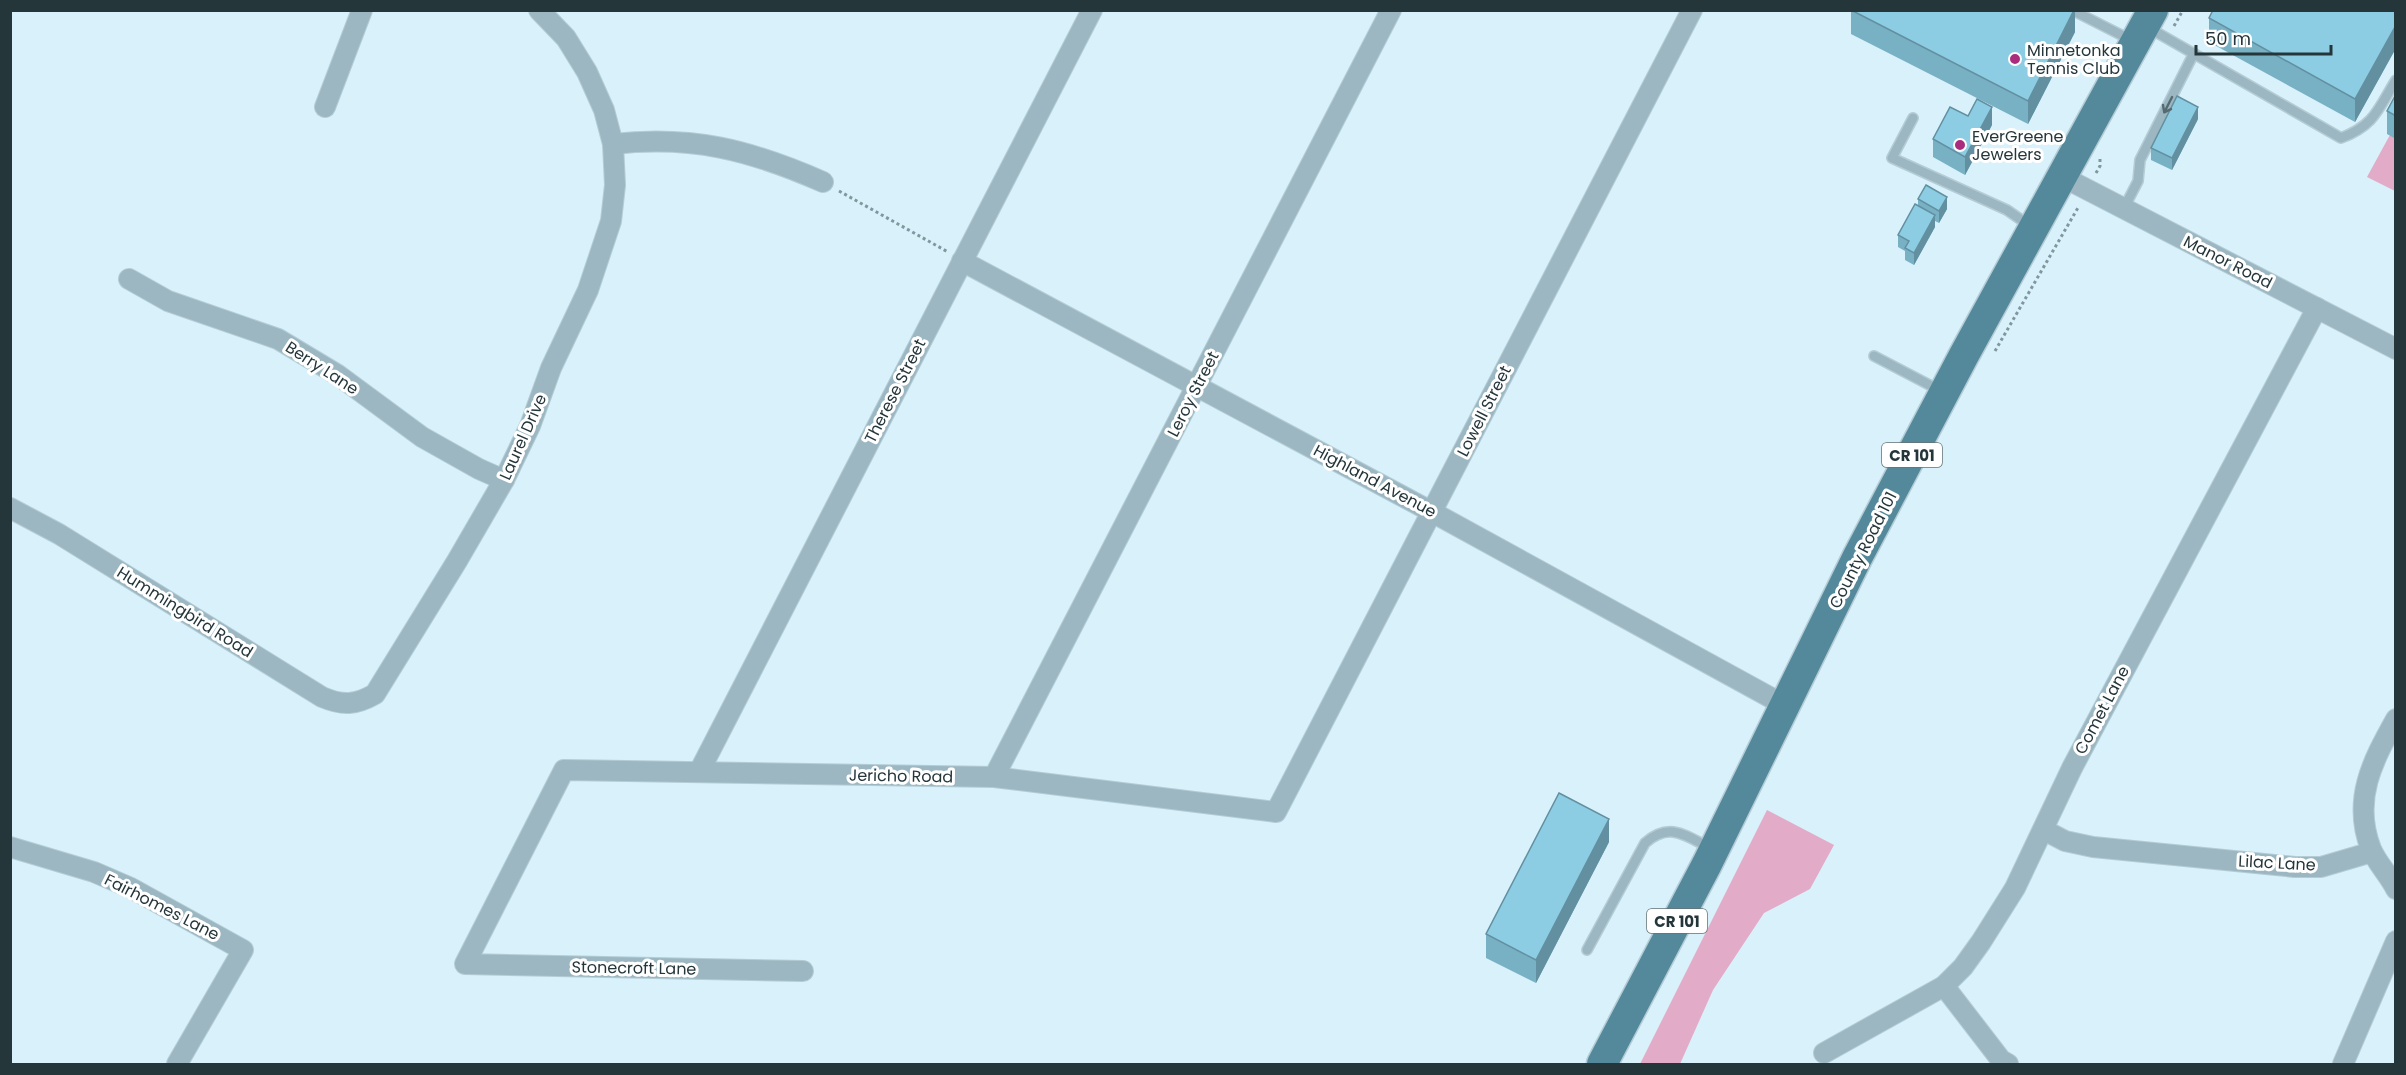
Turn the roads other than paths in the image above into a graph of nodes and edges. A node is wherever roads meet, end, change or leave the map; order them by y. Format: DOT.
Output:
graph roads {
  1 [pos="362,10"];
  2 [pos="539,10"];
  3 [pos="1092,10"];
  4 [pos="1391,10"];
  5 [pos="1692,10"];
  6 [pos="2072,10"];
  7 [pos="2144,26"];
  8 [pos="2194,53"];
  9 [pos="2396,80"];
  10 [pos="325,107"];
  11 [pos="1913,118"];
  12 [pos="613,144"];
  13 [pos="2061,176"];
  14 [pos="823,182"];
  15 [pos="2124,208"];
  16 [pos="2032,228"];
  17 [pos="962,261"];
  18 [pos="129,279"];
  19 [pos="2317,308"];
  20 [pos="2396,349"];
  21 [pos="1874,356"];
  22 [pos="1197,386"];
  23 [pos="1944,393"];
  24 [pos="504,480"];
  25 [pos="10,508"];
  26 [pos="1432,512"];
  27 [pos="362,701"];
  28 [pos="1786,706"];
  29 [pos="2396,719"];
  30 [pos="699,772"];
  31 [pos="994,777"];
  32 [pos="1276,812"];
  33 [pos="2044,830"];
  34 [pos="10,847"];
  35 [pos="1714,850"];
  36 [pos="2372,852"];
  37 [pos="2396,889"];
  38 [pos="2396,941"];
  39 [pos="1587,950"];
  40 [pos="465,964"];
  41 [pos="803,971"];
  42 [pos="1944,986"];
  43 [pos="1824,1053"];
  44 [pos="177,1065"];
  45 [pos="1602,1065"];
  46 [pos="2008,1065"];
  47 [pos="2343,1065"];
  1 -- 10 [label="street"];
  2 -- 12 [label="street"];
  3 -- 17 [label="street, Therese Street"];
  4 -- 22 [label="street, Leroy Street"];
  5 -- 26 [label="street, Lowell Street"];
  6 -- 7 [label="lane"];
  7 -- 8 [label="lane"];
  7 -- 13 [label="main road, County Road 101 / CR 101"];
  8 -- 9 [label="lane"];
  8 -- 15 [label="lane, one-way"];
  11 -- 16 [label="lane"];
  12 -- 14 [label="street"];
  12 -- 24 [label="street, Laurel Drive"];
  13 -- 15 [label="street, Manor Road"];
  13 -- 16 [label="main road, County Road 101 / CR 101"];
  15 -- 19 [label="street, Manor Road"];
  16 -- 23 [label="main road, County Road 101 / CR 101"];
  17 -- 22 [label="street, Highland Avenue"];
  17 -- 30 [label="street, Therese Street"];
  18 -- 24 [label="street, Berry Lane"];
  19 -- 20 [label="street, Manor Road"];
  19 -- 33 [label="street, Comet Lane"];
  21 -- 23 [label="lane"];
  22 -- 26 [label="street, Highland Avenue"];
  22 -- 31 [label="street, Leroy Street"];
  23 -- 28 [label="main road, County Road 101 / CR 101"];
  24 -- 27 [label="street, Laurel Drive"];
  25 -- 27 [label="street, Hummingbird Road"];
  26 -- 28 [label="street, Highland Avenue"];
  26 -- 32 [label="street, Lowell Street"];
  28 -- 35 [label="main road, County Road 101 / CR 101"];
  29 -- 36 [label="street"];
  30 -- 31 [label="street, Jericho Road"];
  30 -- 40 [label="street, Jericho Road"];
  31 -- 32 [label="street, Jericho Road"];
  33 -- 36 [label="street, Lilac Lane"];
  33 -- 42 [label="street, Comet Lane"];
  34 -- 44 [label="street, Fairhomes Lane"];
  35 -- 39 [label="lane"];
  35 -- 45 [label="main road, County Road 101 / CR 101"];
  36 -- 37 [label="street"];
  38 -- 47 [label="street"];
  40 -- 41 [label="street, Stonecroft Lane"];
  42 -- 43 [label="street, Comet Lane"];
  42 -- 46 [label="street"];
}
